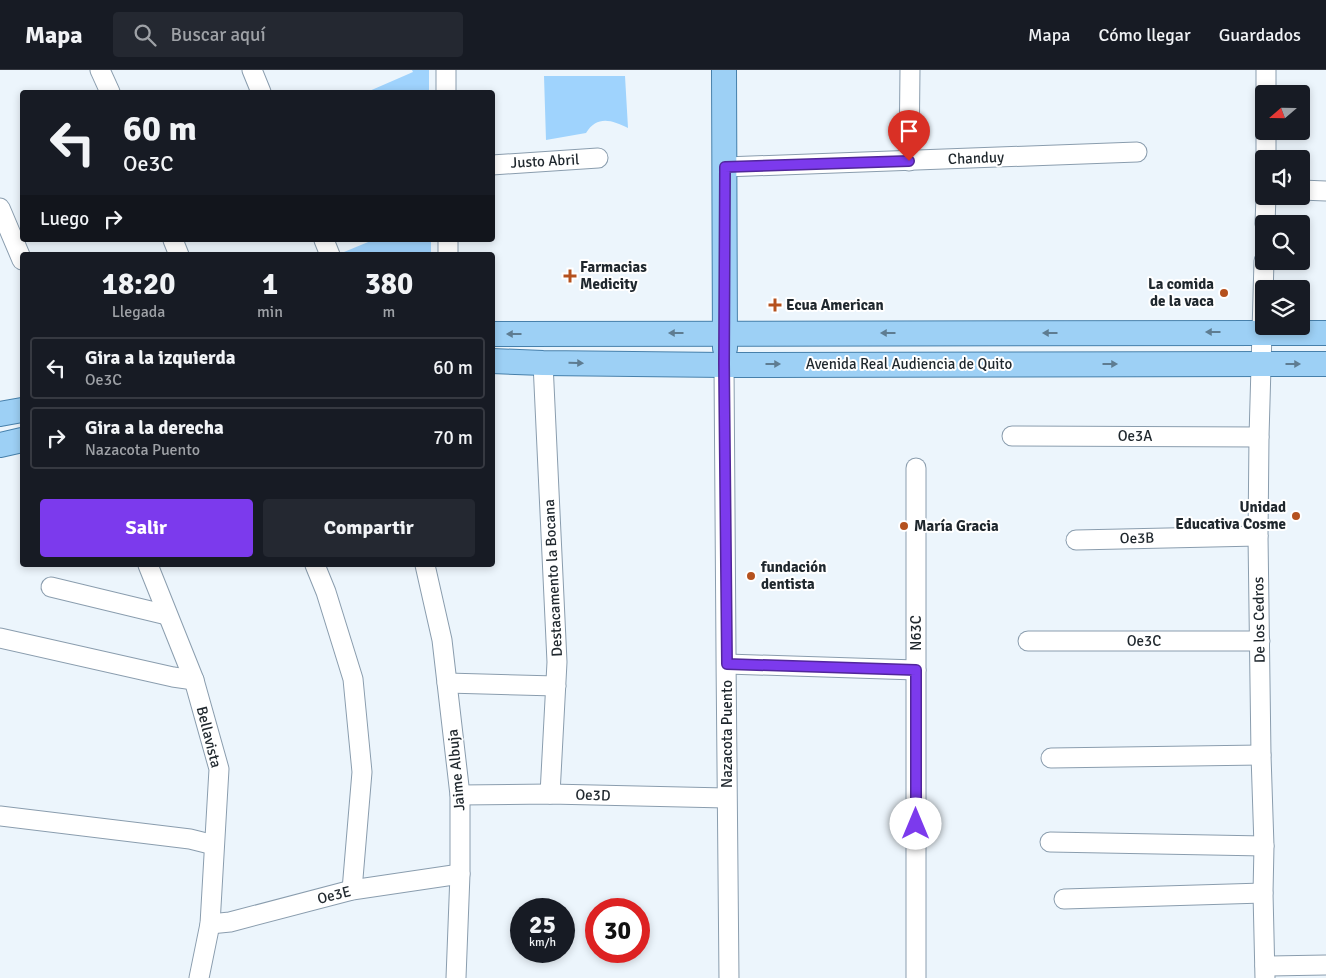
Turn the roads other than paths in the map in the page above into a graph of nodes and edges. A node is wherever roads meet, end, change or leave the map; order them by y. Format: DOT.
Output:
graph roads {
  1 [pos="100,70"];
  2 [pos="252,70"];
  3 [pos="446,70"];
  4 [pos="724,70"];
  5 [pos="910,70"];
  6 [pos="1266,70"];
  7 [pos="1266,85"];
  8 [pos="109,90"];
  9 [pos="260,90"];
  10 [pos="446,90"];
  11 [pos="1137,152"];
  12 [pos="598,158"];
  13 [pos="909,161"];
  14 [pos="495,165"];
  15 [pos="725,167"];
  16 [pos="1310,190"];
  17 [pos="1326,190"];
  18 [pos="0,208"];
  19 [pos="20,255"];
  20 [pos="1255,332"];
  21 [pos="725,333"];
  22 [pos="1310,333"];
  23 [pos="1326,333"];
  24 [pos="495,334"];
  25 [pos="1262,335"];
  26 [pos="495,361"];
  27 [pos="543,363"];
  28 [pos="724,364"];
  29 [pos="1260,364"];
  30 [pos="1326,364"];
  31 [pos="20,410"];
  32 [pos="0,414"];
  33 [pos="1012,436"];
  34 [pos="1259,437"];
  35 [pos="20,440"];
  36 [pos="0,445"];
  37 [pos="916,468"];
  38 [pos="1258,536"];
  39 [pos="1076,540"];
  40 [pos="149,567"];
  41 [pos="315,567"];
  42 [pos="426,567"];
  43 [pos="51,588"];
  44 [pos="167,615"];
  45 [pos="0,638"];
  46 [pos="1028,641"];
  47 [pos="1260,642"];
  48 [pos="727,664"];
  49 [pos="916,670"];
  50 [pos="194,680"];
  51 [pos="447,683"];
  52 [pos="556,686"];
  53 [pos="1261,755"];
  54 [pos="1051,758"];
  55 [pos="550,794"];
  56 [pos="460,795"];
  57 [pos="726,798"];
  58 [pos="0,816"];
  59 [pos="1050,842"];
  60 [pos="214,845"];
  61 [pos="1264,846"];
  62 [pos="460,874"];
  63 [pos="352,890"];
  64 [pos="1263,893"];
  65 [pos="1064,900"];
  66 [pos="210,924"];
  67 [pos="1326,965"];
  68 [pos="1265,972"];
  69 [pos="199,978"];
  70 [pos="456,978"];
  71 [pos="729,978"];
  72 [pos="916,978"];
  1 -- 8 [label="street"];
  2 -- 9 [label="street"];
  3 -- 10 [label="street"];
  4 -- 15 [label="main road, Nazacota Puento"];
  5 -- 13 [label="street"];
  6 -- 7 [label="street"];
  11 -- 13 [label="street, Chanduy"];
  12 -- 14 [label="street, Justo Abril"];
  13 -- 15 [label="street, Chanduy"];
  15 -- 21 [label="main road, Nazacota Puento"];
  16 -- 17 [label="street"];
  18 -- 19 [label="street"];
  20 -- 21 [label="main road, Avenida Real Audiencia de Quito, one-way"];
  21 -- 24 [label="main road, Avenida Real Audiencia de Quito, one-way"];
  21 -- 28 [label="main road, Nazacota Puento"];
  22 -- 23 [label="main road, Avenida Real Audiencia de Quito"];
  25 -- 29 [label="street, De los Cedros"];
  26 -- 27 [label="main road, Avenida Real Audiencia de Quito"];
  27 -- 28 [label="main road, Avenida Real Audiencia de Quito, one-way"];
  27 -- 52 [label="street, Destacamento la Bocana"];
  28 -- 29 [label="main road, Avenida Real Audiencia de Quito, one-way"];
  28 -- 48 [label="street, Nazacota Puento"];
  29 -- 30 [label="main road, Avenida Real Audiencia de Quito, one-way"];
  29 -- 34 [label="street, De los Cedros"];
  31 -- 32 [label="main road"];
  33 -- 34 [label="street, Oe3A"];
  34 -- 38 [label="street, De los Cedros"];
  35 -- 36 [label="main road"];
  37 -- 49 [label="street, N63C"];
  38 -- 39 [label="street, Oe3B"];
  38 -- 47 [label="street, De los Cedros"];
  40 -- 44 [label="street, Bellavista"];
  41 -- 63 [label="street"];
  42 -- 51 [label="street, Jaime Albuja"];
  43 -- 44 [label="street"];
  44 -- 50 [label="street, Bellavista"];
  45 -- 50 [label="street"];
  46 -- 47 [label="street, Oe3C"];
  47 -- 53 [label="street, De los Cedros"];
  48 -- 49 [label="street"];
  48 -- 57 [label="street, Nazacota Puento"];
  49 -- 72 [label="street, N63C"];
  50 -- 60 [label="street, Bellavista"];
  51 -- 52 [label="street"];
  51 -- 56 [label="street, Jaime Albuja"];
  52 -- 55 [label="street, Destacamento la Bocana"];
  53 -- 54 [label="street"];
  53 -- 61 [label="street, De los Cedros"];
  55 -- 56 [label="street, Oe3D"];
  55 -- 57 [label="street, Oe3D"];
  56 -- 62 [label="street, Jaime Albuja"];
  57 -- 71 [label="street, Nazacota Puento"];
  58 -- 60 [label="street"];
  59 -- 61 [label="street"];
  60 -- 66 [label="street, Bellavista"];
  61 -- 64 [label="street, De los Cedros"];
  62 -- 63 [label="street, Oe3E"];
  62 -- 70 [label="street, Jaime Albuja"];
  63 -- 66 [label="street, Oe3E"];
  64 -- 65 [label="street"];
  64 -- 68 [label="street, De los Cedros"];
  66 -- 69 [label="street, Bellavista"];
  67 -- 68 [label="street"];
}
